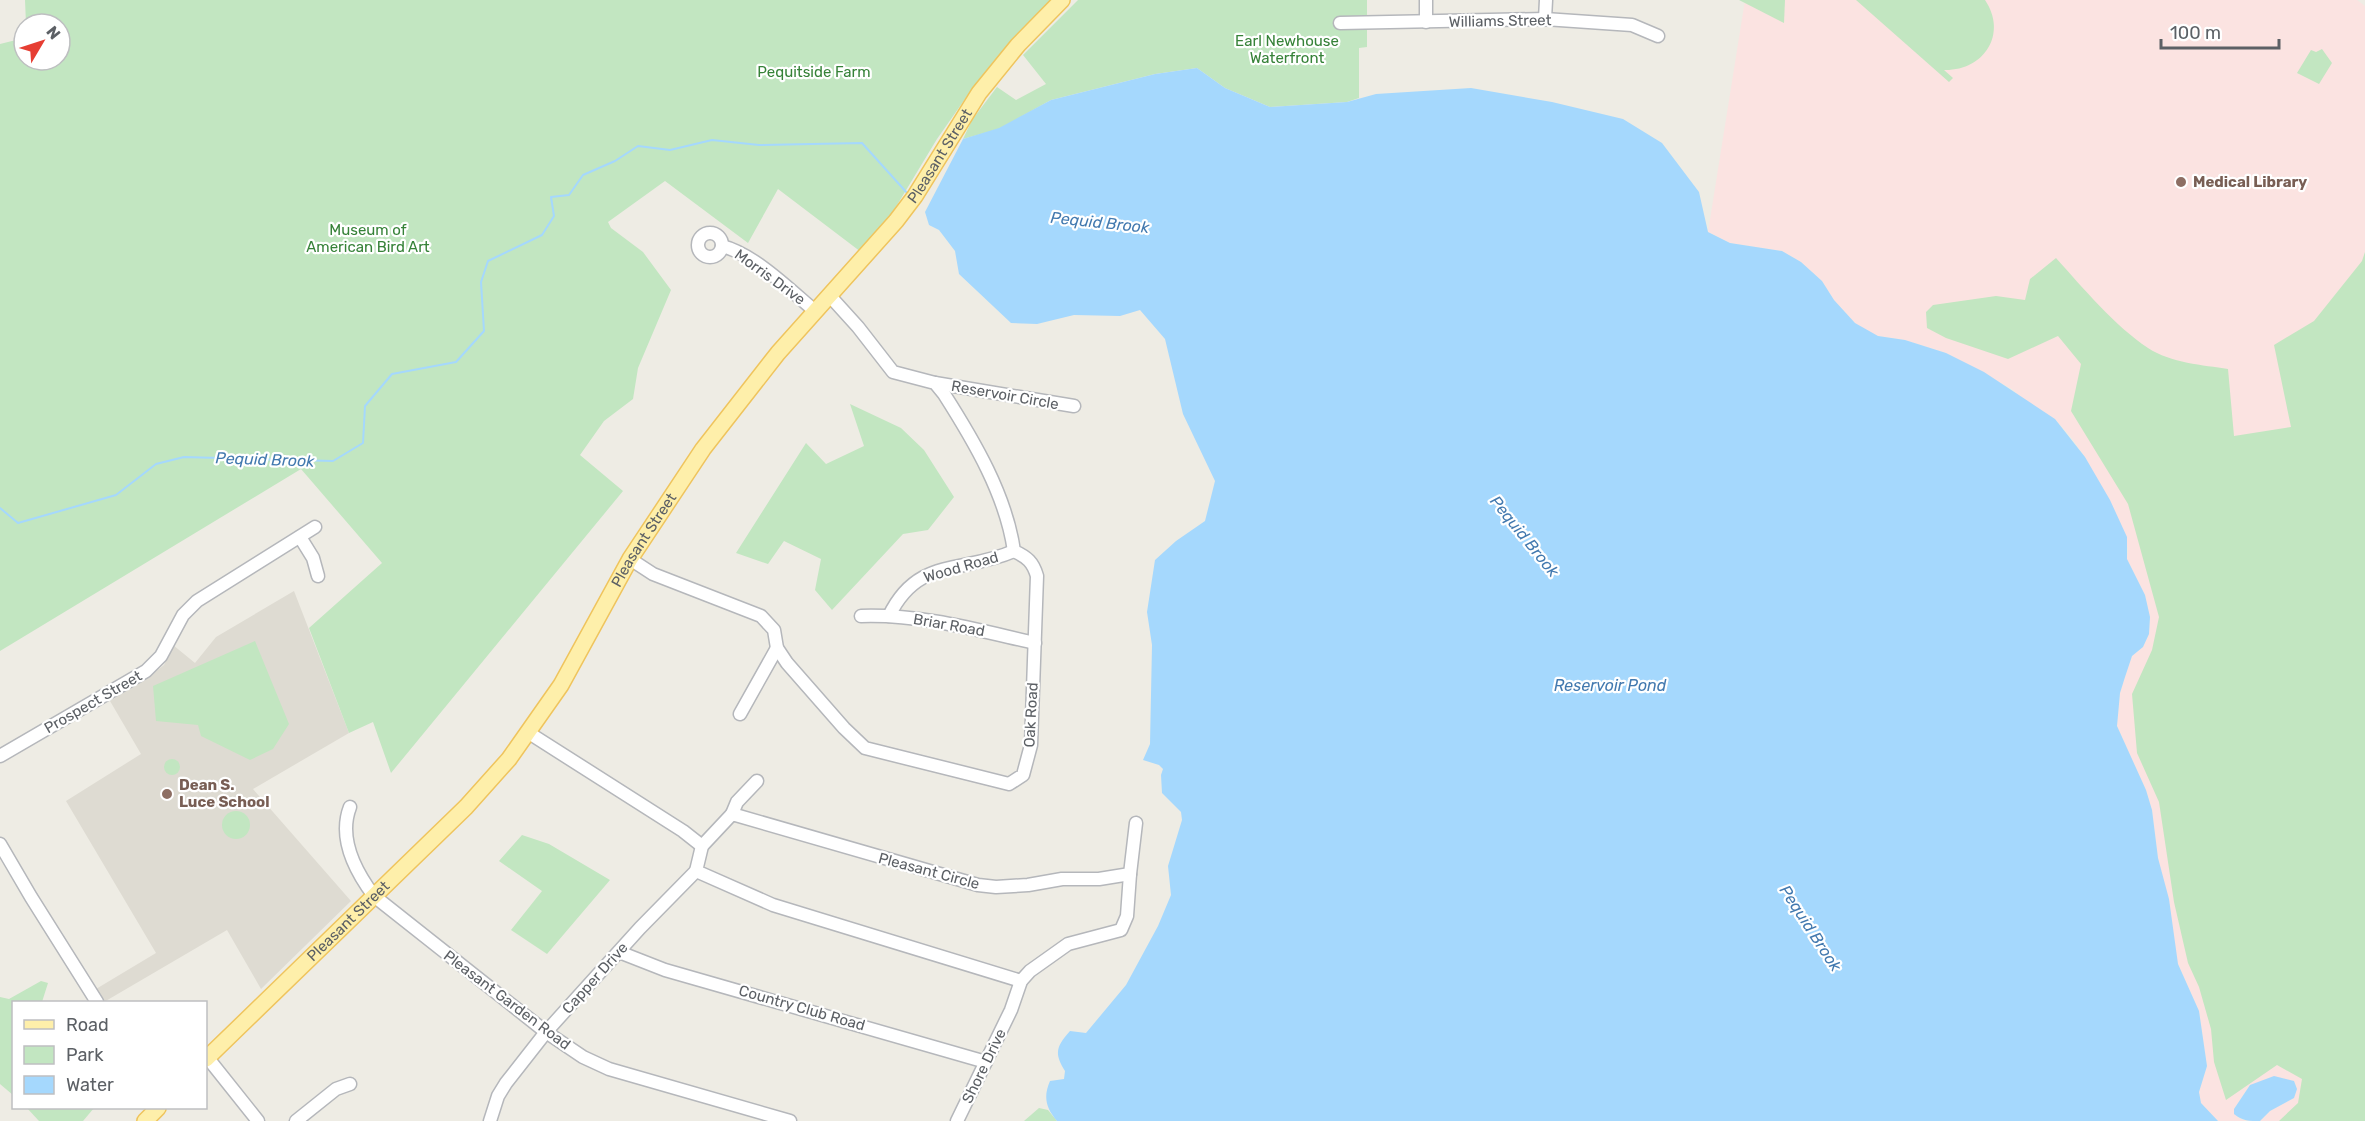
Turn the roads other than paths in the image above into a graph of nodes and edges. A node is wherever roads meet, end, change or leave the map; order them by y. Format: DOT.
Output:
graph roads {
  1 [pos="1062,0"];
  2 [pos="1426,0"];
  3 [pos="1546,0"];
  4 [pos="1545,19"];
  5 [pos="1426,22"];
  6 [pos="1340,23"];
  7 [pos="1658,36"];
  8 [pos="722,246"];
  9 [pos="830,295"];
  10 [pos="815,311"];
  11 [pos="935,383"];
  12 [pos="1074,406"];
  13 [pos="315,528"];
  14 [pos="300,537"];
  15 [pos="1014,551"];
  16 [pos="630,559"];
  17 [pos="318,576"];
  18 [pos="861,616"];
  19 [pos="889,616"];
  20 [pos="1035,643"];
  21 [pos="777,648"];
  22 [pos="740,714"];
  23 [pos="529,733"];
  24 [pos="0,756"];
  25 [pos="757,781"];
  26 [pos="350,807"];
  27 [pos="732,814"];
  28 [pos="1136,823"];
  29 [pos="0,844"];
  30 [pos="702,846"];
  31 [pos="696,871"];
  32 [pos="1130,874"];
  33 [pos="374,896"];
  34 [pos="619,952"];
  35 [pos="1021,981"];
  36 [pos="96,1001"];
  37 [pos="546,1032"];
  38 [pos="207,1057"];
  39 [pos="207,1059"];
  40 [pos="986,1062"];
  41 [pos="350,1083"];
  42 [pos="156,1109"];
  43 [pos="145,1121"];
  44 [pos="258,1121"];
  45 [pos="296,1121"];
  46 [pos="489,1121"];
  47 [pos="790,1121"];
  48 [pos="957,1121"];
  1 -- 9 [label="main road, Pleasant Street"];
  2 -- 5 [label="street"];
  3 -- 4 [label="street"];
  4 -- 5 [label="street, Williams Street"];
  4 -- 7 [label="street, Williams Street"];
  5 -- 6 [label="street, Williams Street"];
  8 -- 10 [label="street, Morris Drive"];
  9 -- 10 [label="main road, Pleasant Street"];
  9 -- 11 [label="street"];
  10 -- 16 [label="main road, Pleasant Street"];
  11 -- 12 [label="street, Reservoir Circle"];
  11 -- 15 [label="street"];
  13 -- 14 [label="street, Prospect Street"];
  14 -- 17 [label="street"];
  14 -- 24 [label="street, Prospect Street"];
  15 -- 19 [label="street, Wood Road"];
  15 -- 20 [label="street, Oak Road"];
  16 -- 21 [label="street, Oak Road"];
  16 -- 23 [label="main road, Pleasant Street"];
  18 -- 19 [label="street, Briar Road"];
  19 -- 20 [label="street, Briar Road"];
  20 -- 21 [label="street, Oak Road"];
  21 -- 22 [label="street"];
  23 -- 30 [label="street"];
  23 -- 33 [label="main road, Pleasant Street"];
  25 -- 27 [label="street"];
  26 -- 33 [label="street, Pleasant Garden Road"];
  27 -- 30 [label="street"];
  27 -- 32 [label="street, Pleasant Circle"];
  28 -- 32 [label="street"];
  29 -- 36 [label="street"];
  30 -- 31 [label="street"];
  31 -- 34 [label="street, Capper Drive"];
  31 -- 35 [label="street"];
  32 -- 35 [label="street"];
  33 -- 37 [label="street, Pleasant Garden Road"];
  33 -- 38 [label="main road, Pleasant Street"];
  34 -- 37 [label="street, Capper Drive"];
  34 -- 40 [label="street, Country Club Road"];
  35 -- 40 [label="street, Shore Drive"];
  37 -- 46 [label="street, Capper Drive"];
  37 -- 47 [label="street, Pleasant Garden Road"];
  39 -- 44 [label="street"];
  40 -- 48 [label="street, Shore Drive"];
  41 -- 45 [label="street"];
  42 -- 43 [label="main road"];
}
